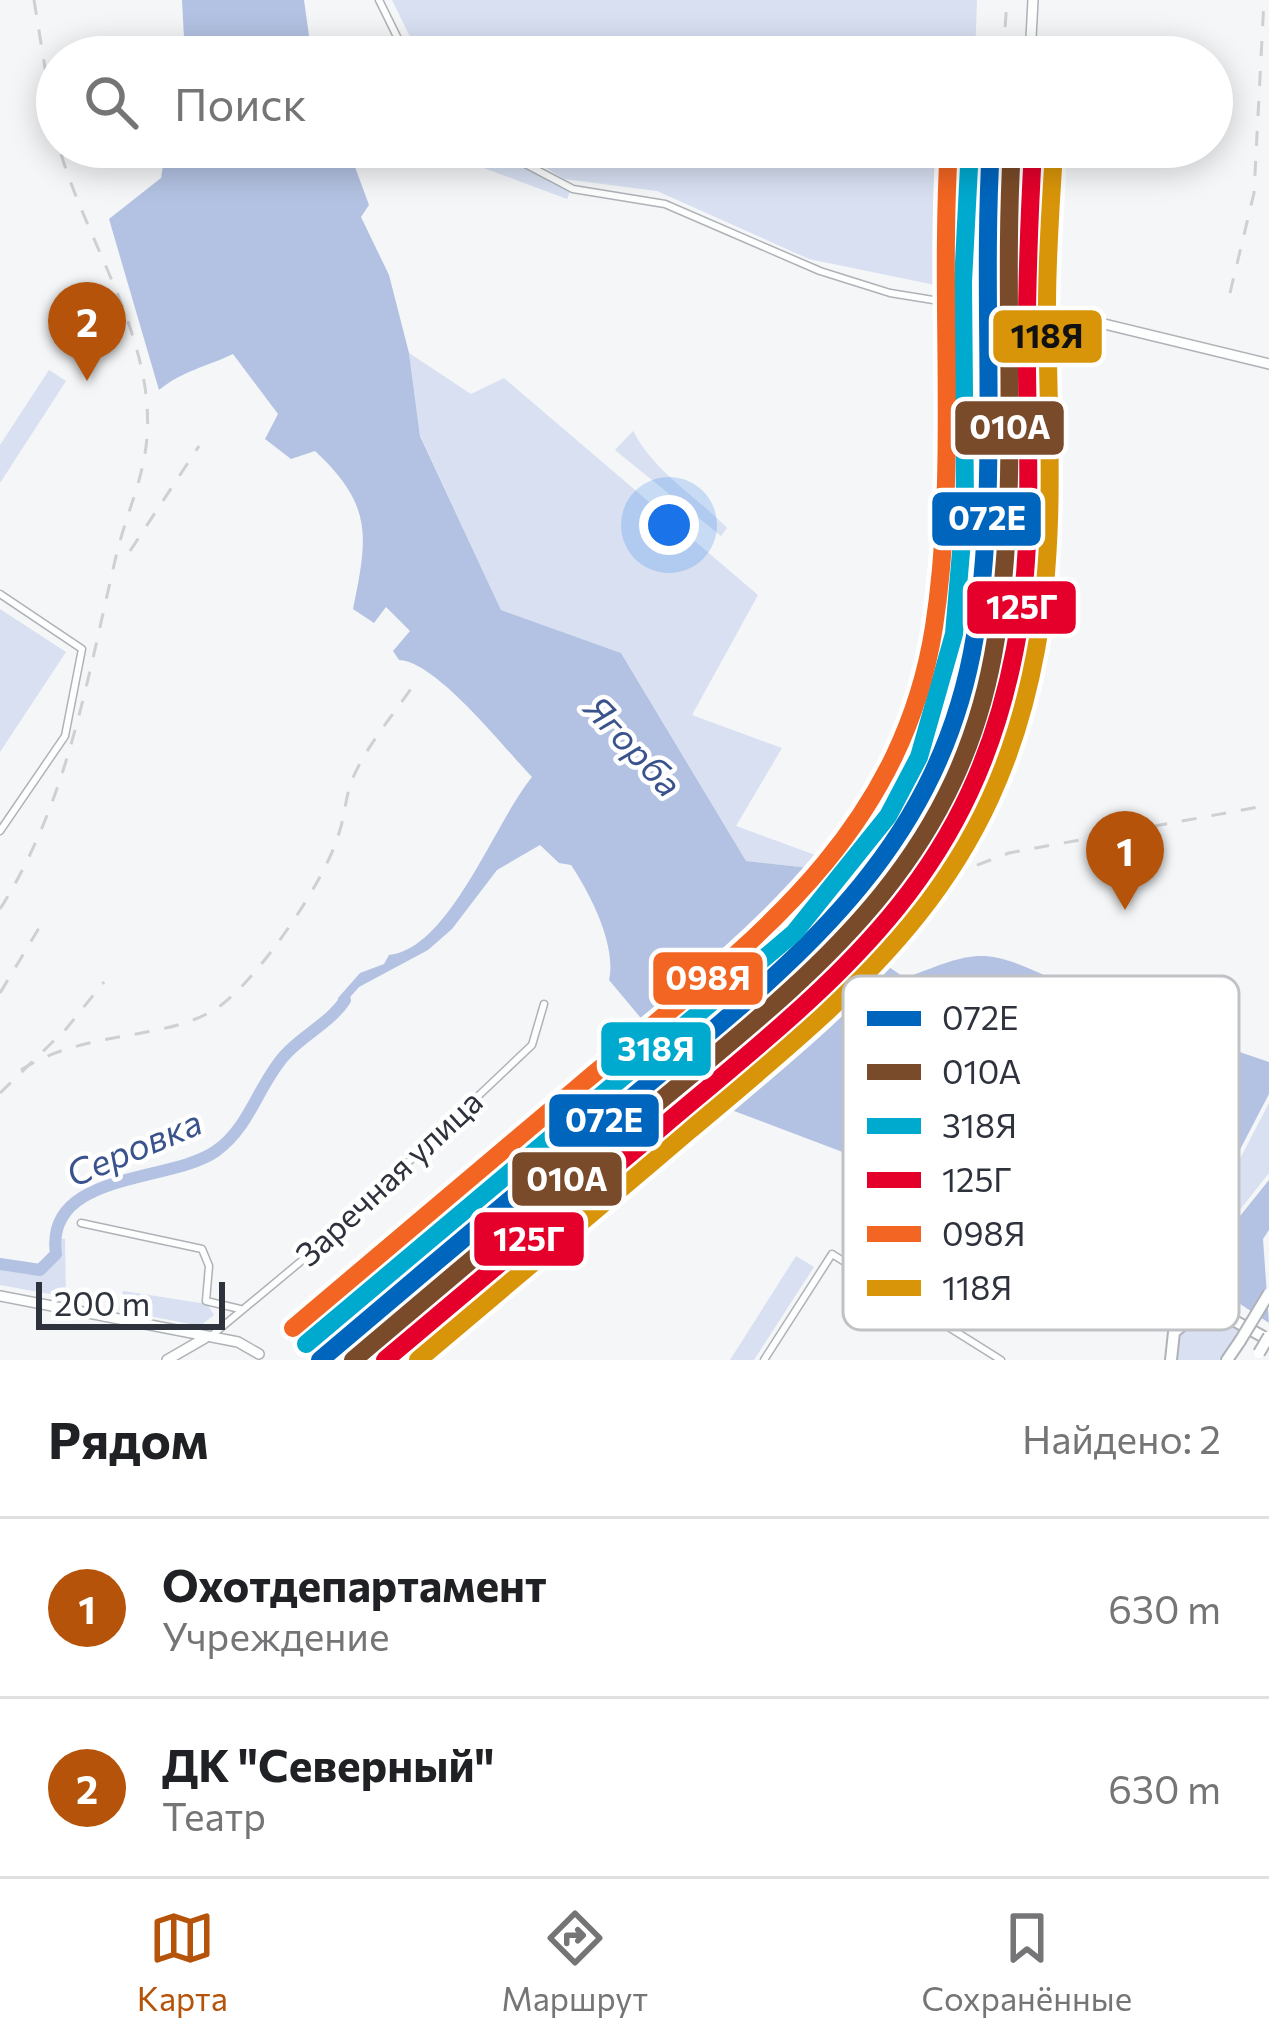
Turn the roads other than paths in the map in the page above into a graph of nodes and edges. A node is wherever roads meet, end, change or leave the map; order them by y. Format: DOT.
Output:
graph roads {
  1 [pos="380,0"];
  2 [pos="1033,0"];
  3 [pos="397,36"];
  4 [pos="1031,36"];
  5 [pos="533,168"];
  6 [pos="1023,168"];
  7 [pos="964,305"];
  8 [pos="1002,307"];
  9 [pos="1034,307"];
  10 [pos="1269,364"];
  11 [pos="0,594"];
  12 [pos="0,831"];
  13 [pos="544,1004"];
  14 [pos="81,1223"];
  15 [pos="843,1261"];
  16 [pos="1269,1293"];
  17 [pos="0,1297"];
  18 [pos="241,1309"];
  19 [pos="1239,1323"];
  20 [pos="953,1330"];
  21 [pos="1177,1330"];
  22 [pos="211,1336"];
  23 [pos="1269,1338"];
  24 [pos="259,1354"];
  25 [pos="1258,1358"];
  26 [pos="167,1360"];
  27 [pos="764,1360"];
  28 [pos="1001,1360"];
  29 [pos="1171,1360"];
  30 [pos="1227,1360"];
  1 -- 3 [label="street"];
  2 -- 4 [label="street"];
  5 -- 7 [label="street"];
  6 -- 9 [label="street"];
  8 -- 9 [label="street"];
  9 -- 10 [label="street"];
  11 -- 12 [label="street"];
  13 -- 18 [label="street, Заречная улица"];
  14 -- 18 [label="street"];
  15 -- 27 [label="street"];
  16 -- 30 [label="main road, bridge"];
  17 -- 22 [label="street"];
  18 -- 22 [label="street, Заречная улица"];
  19 -- 23 [label="main road"];
  20 -- 28 [label="street"];
  21 -- 29 [label="main road"];
  22 -- 24 [label="street"];
  22 -- 26 [label="street"];
  23 -- 25 [label="main road, bridge"];
}
